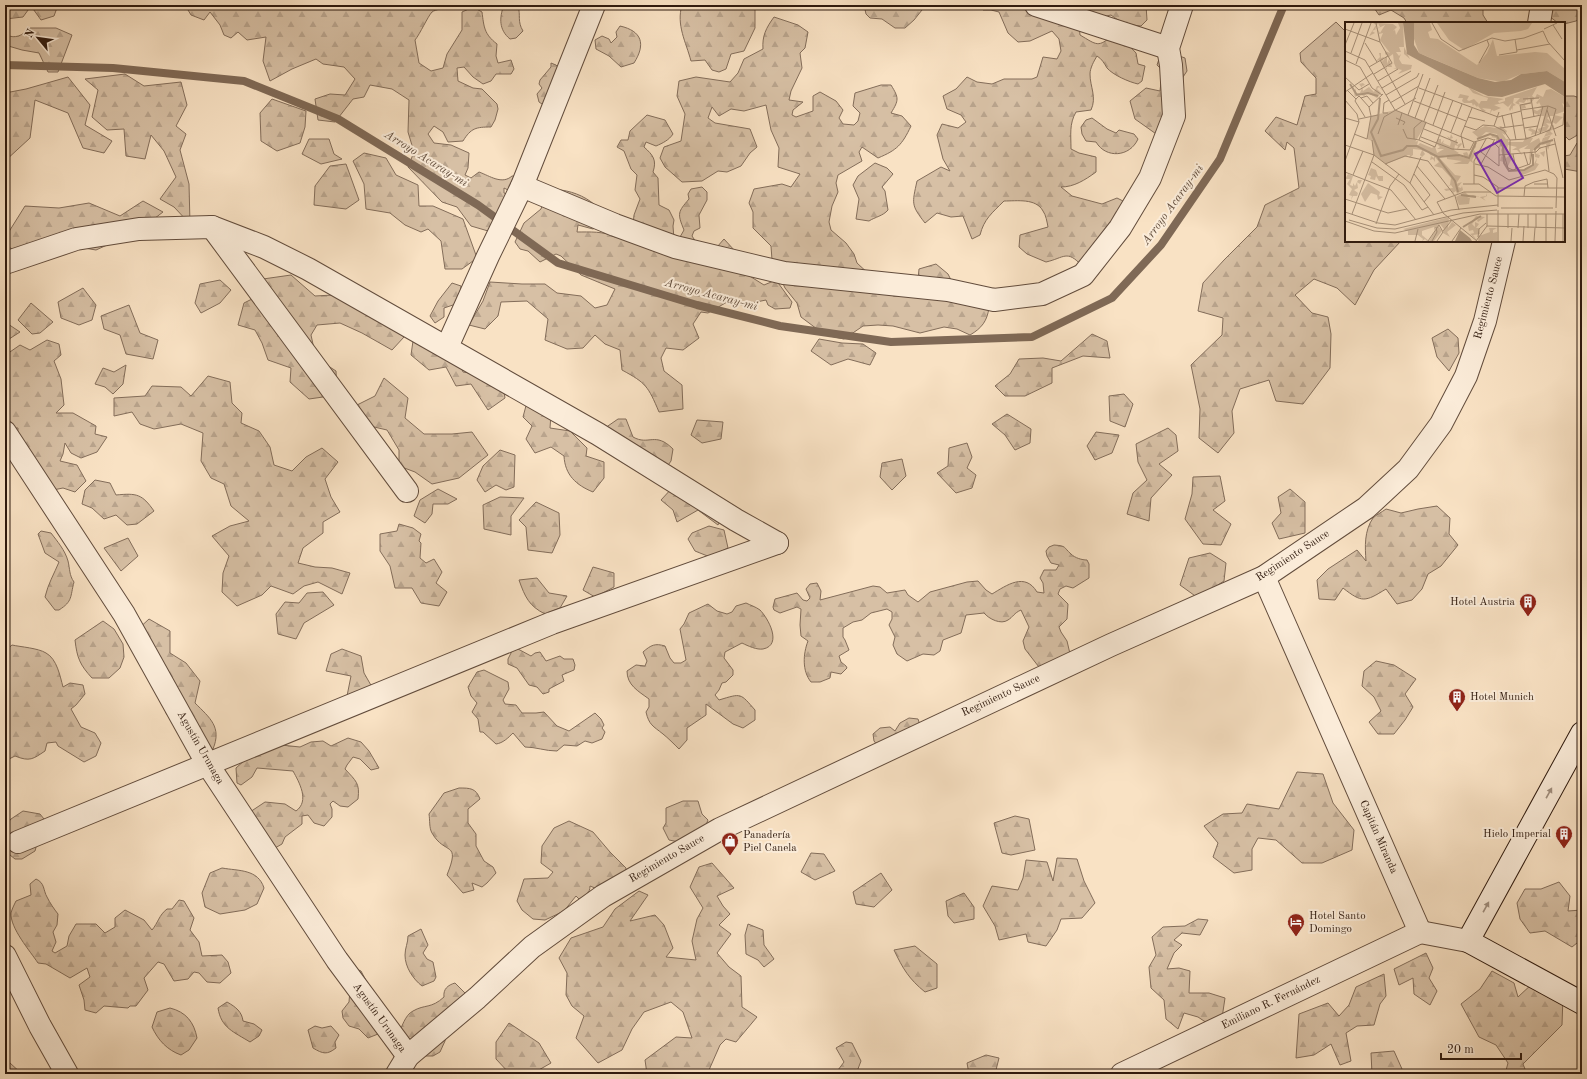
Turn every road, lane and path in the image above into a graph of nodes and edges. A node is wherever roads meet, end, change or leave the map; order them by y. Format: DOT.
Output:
graph roads {
  1 [pos="594,5"];
  2 [pos="1036,5"];
  3 [pos="1182,5"];
  4 [pos="1542,5"];
  5 [pos="1539,22"];
  6 [pos="1168,48"];
  7 [pos="522,186"];
  8 [pos="212,227"];
  9 [pos="1504,242"];
  10 [pos="5,263"];
  11 [pos="446,347"];
  12 [pos="5,432"];
  13 [pos="407,491"];
  14 [pos="1264,577"];
  15 [pos="1582,733"];
  16 [pos="208,765"];
  17 [pos="18,842"];
  18 [pos="1420,932"];
  19 [pos="1468,941"];
  20 [pos="5,956"];
  21 [pos="1582,1003"];
  22 [pos="402,1065"];
  23 [pos="67,1074"];
  24 [pos="1122,1074"];
  1 -- 7 [label="street"];
  2 -- 6 [label="street"];
  3 -- 6 [label="street"];
  4 -- 5 [label="street"];
  6 -- 7 [label="street"];
  7 -- 11 [label="street"];
  8 -- 10 [label="street"];
  8 -- 11 [label="street"];
  8 -- 13 [label="street"];
  9 -- 14 [label="street, Regimiento Sauce"];
  11 -- 16 [label="street"];
  12 -- 16 [label="street, Agustín Urunaga"];
  14 -- 18 [label="street, Capitán Miranda"];
  14 -- 22 [label="street, Regimiento Sauce"];
  19 -- 15 [label="street, one-way"];
  16 -- 17 [label="street"];
  16 -- 22 [label="street, Agustín Urunaga"];
  18 -- 19 [label="street"];
  18 -- 24 [label="street, Emiliano R. Fernández"];
  19 -- 21 [label="street"];
  20 -- 23 [label="street"];
}
